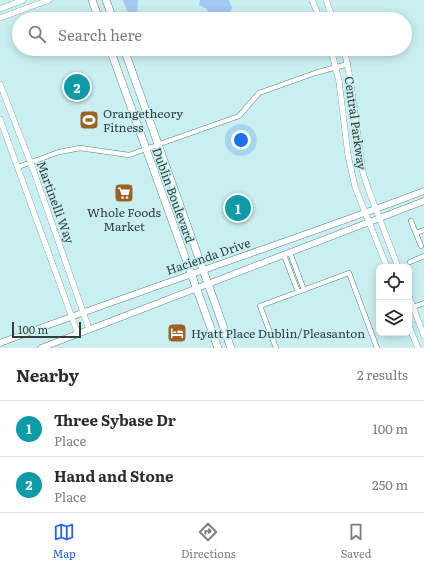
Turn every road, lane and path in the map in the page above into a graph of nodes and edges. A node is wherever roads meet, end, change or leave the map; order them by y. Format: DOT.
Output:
graph roads {
  1 [pos="23,0"];
  2 [pos="49,0"];
  3 [pos="92,0"];
  4 [pos="106,0"];
  5 [pos="312,0"];
  6 [pos="326,0"];
  7 [pos="0,9"];
  8 [pos="16,12"];
  9 [pos="96,12"];
  10 [pos="110,12"];
  11 [pos="317,12"];
  12 [pos="330,12"];
  13 [pos="12,14"];
  14 [pos="0,18"];
  15 [pos="113,56"];
  16 [pos="127,56"];
  17 [pos="333,56"];
  18 [pos="346,56"];
  19 [pos="348,64"];
  20 [pos="337,67"];
  21 [pos="0,84"];
  22 [pos="0,119"];
  23 [pos="158,144"];
  24 [pos="146,149"];
  25 [pos="31,162"];
  26 [pos="18,167"];
  27 [pos="424,191"];
  28 [pos="424,201"];
  29 [pos="376,209"];
  30 [pos="366,212"];
  31 [pos="380,219"];
  32 [pos="412,221"];
  33 [pos="370,222"];
  34 [pos="424,230"];
  35 [pos="416,233"];
  36 [pos="421,246"];
  37 [pos="287,254"];
  38 [pos="424,256"];
  39 [pos="410,262"];
  40 [pos="386,264"];
  41 [pos="397,264"];
  42 [pos="203,269"];
  43 [pos="191,274"];
  44 [pos="208,284"];
  45 [pos="196,288"];
  46 [pos="304,290"];
  47 [pos="298,292"];
  48 [pos="410,300"];
  49 [pos="424,303"];
  50 [pos="413,307"];
  51 [pos="84,311"];
  52 [pos="71,316"];
  53 [pos="89,330"];
  54 [pos="412,333"];
  55 [pos="78,334"];
  56 [pos="424,336"];
  57 [pos="0,342"];
  58 [pos="41,348"];
  59 [pos="218,348"];
  60 [pos="232,348"];
  61 [pos="276,348"];
  62 [pos="377,348"];
  63 [pos="418,348"];
  1 -- 7 [label="street"];
  2 -- 8 [label="street"];
  3 -- 9 [label="main road"];
  4 -- 10 [label="main road"];
  5 -- 11 [label="street"];
  6 -- 12 [label="street"];
  13 -- 14 [label="street"];
  15 -- 24 [label="main road, Dublin Boulevard"];
  16 -- 23 [label="main road, Dublin Boulevard"];
  17 -- 20 [label="street, Central Parkway"];
  18 -- 19 [label="street, Central Parkway"];
  19 -- 20 [label="street"];
  19 -- 29 [label="street, Central Parkway"];
  20 -- 23 [label="street"];
  20 -- 30 [label="street, Central Parkway"];
  21 -- 25 [label="street, Martinelli Way"];
  22 -- 26 [label="street, Martinelli Way"];
  23 -- 24 [label="street"];
  23 -- 42 [label="main road, Dublin Boulevard"];
  24 -- 25 [label="street"];
  24 -- 43 [label="main road, Dublin Boulevard"];
  25 -- 26 [label="street"];
  25 -- 51 [label="street, Martinelli Way"];
  26 -- 52 [label="street, Martinelli Way"];
  27 -- 29 [label="main road, Hacienda Drive"];
  28 -- 31 [label="main road, Hacienda Drive"];
  29 -- 30 [label="main road, Hacienda Drive"];
  29 -- 31 [label="street, Central Parkway"];
  30 -- 33 [label="street, Central Parkway"];
  30 -- 42 [label="main road, Hacienda Drive"];
  31 -- 33 [label="main road, Hacienda Drive"];
  31 -- 41 [label="street, Central Parkway"];
  32 -- 35 [label="street"];
  33 -- 37 [label="main road, Hacienda Drive"];
  33 -- 40 [label="street, Central Parkway"];
  34 -- 35 [label="street"];
  35 -- 36 [label="street"];
  37 -- 44 [label="main road, Hacienda Drive"];
  37 -- 46 [label="street"];
  37 -- 47 [label="street"];
  38 -- 39 [label="street"];
  42 -- 43 [label="main road, Hacienda Drive"];
  42 -- 44 [label="main road, Dublin Boulevard"];
  43 -- 45 [label="main road, Dublin Boulevard"];
  43 -- 51 [label="main road, Hacienda Drive"];
  44 -- 45 [label="main road, Hacienda Drive"];
  44 -- 60 [label="main road, Dublin Boulevard"];
  45 -- 53 [label="main road, Hacienda Drive"];
  45 -- 59 [label="main road, Dublin Boulevard"];
  46 -- 47 [label="street"];
  46 -- 62 [label="street"];
  47 -- 61 [label="street"];
  48 -- 50 [label="street"];
  49 -- 50 [label="street"];
  50 -- 56 [label="street"];
  51 -- 52 [label="main road, Hacienda Drive"];
  51 -- 53 [label="street, Martinelli Way"];
  52 -- 55 [label="street, Martinelli Way"];
  52 -- 57 [label="main road, Hacienda Drive"];
  53 -- 55 [label="main road, Hacienda Drive"];
  54 -- 63 [label="street"];
  55 -- 58 [label="main road, Hacienda Drive"];
}
